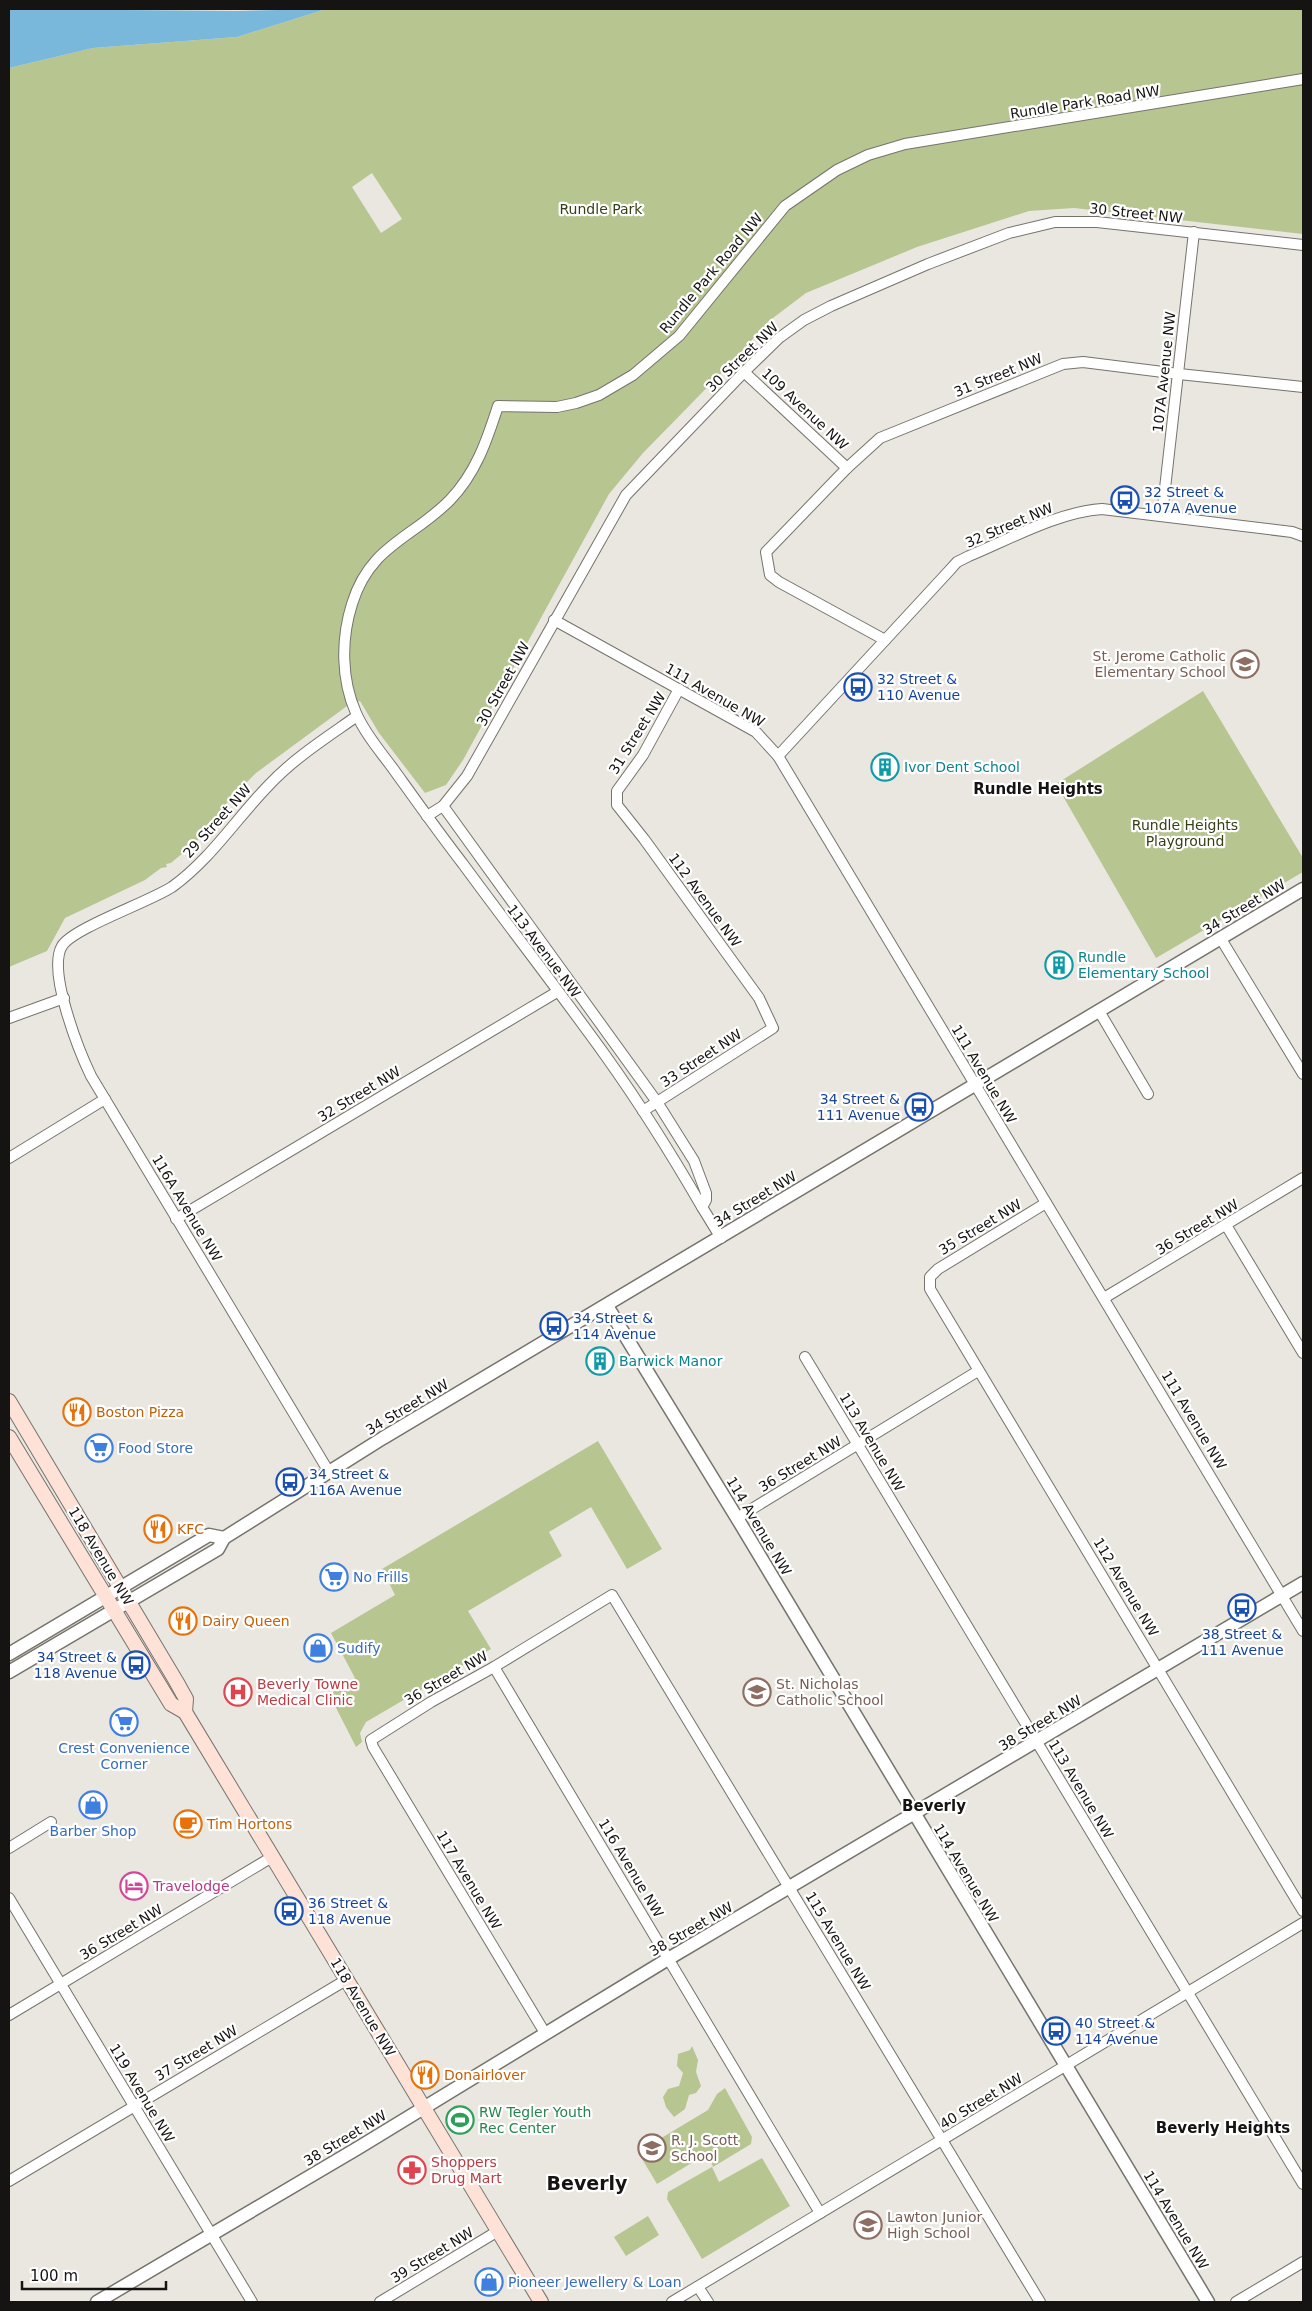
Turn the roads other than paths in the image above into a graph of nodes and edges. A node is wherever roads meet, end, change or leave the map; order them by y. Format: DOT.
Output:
graph roads {
  1 [pos="1303,79"];
  2 [pos="1194,232"];
  3 [pos="1303,246"];
  4 [pos="744,372"];
  5 [pos="1179,374"];
  6 [pos="1303,387"];
  7 [pos="847,468"];
  8 [pos="1162,515"];
  9 [pos="1303,536"];
  10 [pos="554,620"];
  11 [pos="885,640"];
  12 [pos="679,689"];
  13 [pos="357,716"];
  14 [pos="778,756"];
  15 [pos="617,791"];
  16 [pos="443,806"];
  17 [pos="427,816"];
  18 [pos="1303,889"];
  19 [pos="1221,938"];
  20 [pos="62,946"];
  21 [pos="556,992"];
  22 [pos="64,998"];
  23 [pos="1099,1011"];
  24 [pos="9,1018"];
  25 [pos="773,1028"];
  26 [pos="1303,1074"];
  27 [pos="974,1086"];
  28 [pos="1148,1094"];
  29 [pos="105,1099"];
  30 [pos="657,1102"];
  31 [pos="643,1111"];
  32 [pos="9,1158"];
  33 [pos="1303,1178"];
  34 [pos="1046,1202"];
  35 [pos="702,1207"];
  36 [pos="176,1219"];
  37 [pos="1226,1225"];
  38 [pos="721,1238"];
  39 [pos="930,1277"];
  40 [pos="1104,1298"];
  41 [pos="607,1306"];
  42 [pos="1303,1353"];
  43 [pos="805,1357"];
  44 [pos="978,1371"];
  45 [pos="9,1401"];
  46 [pos="9,1437"];
  47 [pos="857,1446"];
  48 [pos="329,1472"];
  49 [pos="738,1518"];
  50 [pos="224,1538"];
  51 [pos="1303,1583"];
  52 [pos="120,1588"];
  53 [pos="612,1595"];
  54 [pos="1282,1596"];
  55 [pos="105,1597"];
  56 [pos="129,1602"];
  57 [pos="113,1611"];
  58 [pos="1303,1631"];
  59 [pos="9,1654"];
  60 [pos="494,1667"];
  61 [pos="1160,1669"];
  62 [pos="9,1672"];
  63 [pos="184,1712"];
  64 [pos="371,1740"];
  65 [pos="1037,1743"];
  66 [pos="914,1816"];
  67 [pos="51,1822"];
  68 [pos="9,1848"];
  69 [pos="272,1857"];
  70 [pos="790,1888"];
  71 [pos="9,1898"];
  72 [pos="1303,1911"];
  73 [pos="1303,1923"];
  74 [pos="668,1959"];
  75 [pos="346,1980"];
  76 [pos="60,1984"];
  77 [pos="1188,1992"];
  78 [pos="9,2014"];
  79 [pos="545,2033"];
  80 [pos="1066,2066"];
  81 [pos="134,2106"];
  82 [pos="424,2109"];
  83 [pos="942,2140"];
  84 [pos="9,2181"];
  85 [pos="1303,2184"];
  86 [pos="820,2213"];
  87 [pos="498,2232"];
  88 [pos="211,2234"];
  89 [pos="1303,2262"];
  90 [pos="698,2287"];
  91 [pos="96,2302"];
  92 [pos="252,2302"];
  93 [pos="380,2302"];
  94 [pos="541,2302"];
  95 [pos="672,2302"];
  96 [pos="708,2302"];
  97 [pos="1040,2302"];
  98 [pos="1208,2302"];
  99 [pos="1236,2302"];
  1 -- 13 [label="street, Rundle Park Road NW"];
  2 -- 3 [label="street, 30 Street NW"];
  2 -- 4 [label="street, 30 Street NW"];
  2 -- 5 [label="street, 107A Avenue NW"];
  4 -- 7 [label="street, 109 Avenue NW"];
  4 -- 10 [label="street, 30 Street NW"];
  5 -- 6 [label="street, 31 Street NW"];
  5 -- 7 [label="street, 31 Street NW"];
  5 -- 8 [label="street, 107A Avenue NW"];
  7 -- 11 [label="street, 31 Street NW"];
  8 -- 9 [label="street, 32 Street NW"];
  8 -- 11 [label="street, 32 Street NW"];
  10 -- 12 [label="street, 111 Avenue NW"];
  10 -- 16 [label="street, 30 Street NW"];
  11 -- 14 [label="street, 32 Street NW"];
  12 -- 14 [label="street, 111 Avenue NW"];
  12 -- 15 [label="street, 31 Street NW"];
  13 -- 17 [label="street, 113 Avenue NW"];
  13 -- 20 [label="street, 29 Street NW"];
  14 -- 27 [label="street, 111 Avenue NW"];
  15 -- 25 [label="street, 112 Avenue NW"];
  16 -- 17 [label="street, 30 Street NW"];
  16 -- 30 [label="street, 113 Avenue NW"];
  17 -- 21 [label="street, 113 Avenue NW"];
  18 -- 19 [label="street, 34 Street NW"];
  19 -- 23 [label="street, 34 Street NW"];
  19 -- 26 [label="street"];
  20 -- 22 [label="street, 116A Avenue NW"];
  21 -- 31 [label="street, 113 Avenue NW"];
  21 -- 36 [label="street, 32 Street NW"];
  22 -- 24 [label="street"];
  22 -- 29 [label="street, 116A Avenue NW"];
  23 -- 27 [label="street, 34 Street NW"];
  23 -- 28 [label="street"];
  25 -- 30 [label="street, 33 Street NW"];
  27 -- 34 [label="street, 111 Avenue NW"];
  27 -- 38 [label="street, 34 Street NW"];
  29 -- 32 [label="street"];
  29 -- 36 [label="street, 116A Avenue NW"];
  30 -- 31 [label="street, 33 Street NW"];
  30 -- 35 [label="street, 113 Avenue NW"];
  31 -- 35 [label="street, 113 Avenue NW"];
  33 -- 37 [label="street, 36 Street NW"];
  34 -- 39 [label="street, 35 Street NW"];
  34 -- 40 [label="street, 111 Avenue NW"];
  35 -- 38 [label="street, 113 Avenue NW"];
  36 -- 48 [label="street, 116A Avenue NW"];
  37 -- 40 [label="street, 36 Street NW"];
  37 -- 42 [label="street"];
  38 -- 41 [label="street, 34 Street NW"];
  39 -- 44 [label="street, 112 Avenue NW"];
  40 -- 54 [label="street, 111 Avenue NW"];
  41 -- 48 [label="street, 34 Street NW"];
  41 -- 49 [label="street, 114 Avenue NW"];
  43 -- 47 [label="street, 113 Avenue NW"];
  44 -- 47 [label="street, 36 Street NW"];
  44 -- 61 [label="street, 112 Avenue NW"];
  45 -- 52 [label="main road, 118 Avenue NW"];
  46 -- 55 [label="main road, 118 Avenue NW"];
  47 -- 49 [label="street, 36 Street NW"];
  47 -- 65 [label="street, 113 Avenue NW"];
  48 -- 50 [label="street, 34 Street NW"];
  49 -- 66 [label="street, 114 Avenue NW"];
  50 -- 52 [label="street, 34 Street NW"];
  50 -- 56 [label="street, 34 Street NW"];
  51 -- 54 [label="street, 38 Street NW"];
  52 -- 55 [label="street, 34 Street NW"];
  52 -- 56 [label="main road, 118 Avenue NW"];
  53 -- 60 [label="street, 36 Street NW"];
  53 -- 70 [label="street, 115 Avenue NW"];
  54 -- 58 [label="street, 111 Avenue NW"];
  54 -- 61 [label="street, 38 Street NW"];
  55 -- 57 [label="main road, 118 Avenue NW"];
  55 -- 59 [label="street, 34 Street NW"];
  56 -- 57 [label="street, 34 Street NW"];
  56 -- 63 [label="main road, 118 Avenue NW"];
  57 -- 62 [label="street, 34 Street NW"];
  57 -- 63 [label="main road, 118 Avenue NW"];
  60 -- 64 [label="street, 36 Street NW"];
  60 -- 74 [label="street, 116 Avenue NW"];
  61 -- 65 [label="street, 38 Street NW"];
  61 -- 72 [label="street, 112 Avenue NW"];
  63 -- 69 [label="main road, 118 Avenue NW"];
  64 -- 79 [label="street, 117 Avenue NW"];
  65 -- 66 [label="street, 38 Street NW"];
  65 -- 77 [label="street, 113 Avenue NW"];
  66 -- 70 [label="street, 38 Street NW"];
  66 -- 80 [label="street, 114 Avenue NW"];
  67 -- 68 [label="street"];
  69 -- 75 [label="main road, 118 Avenue NW"];
  69 -- 76 [label="street, 36 Street NW"];
  70 -- 74 [label="street, 38 Street NW"];
  70 -- 83 [label="street, 115 Avenue NW"];
  71 -- 76 [label="street, 119 Avenue NW"];
  73 -- 77 [label="street, 40 Street NW"];
  74 -- 79 [label="street, 38 Street NW"];
  74 -- 86 [label="street, 116 Avenue NW"];
  75 -- 81 [label="street, 37 Street NW"];
  75 -- 82 [label="main road, 118 Avenue NW"];
  76 -- 78 [label="street, 36 Street NW"];
  76 -- 81 [label="street, 119 Avenue NW"];
  77 -- 80 [label="street, 40 Street NW"];
  77 -- 85 [label="street, 113 Avenue NW"];
  79 -- 82 [label="street, 38 Street NW"];
  80 -- 83 [label="street, 40 Street NW"];
  80 -- 98 [label="street, 114 Avenue NW"];
  81 -- 84 [label="street, 37 Street NW"];
  81 -- 88 [label="street, 119 Avenue NW"];
  82 -- 87 [label="main road, 118 Avenue NW"];
  82 -- 88 [label="street, 38 Street NW"];
  83 -- 86 [label="street, 40 Street NW"];
  83 -- 97 [label="street, 115 Avenue NW"];
  86 -- 90 [label="street, 40 Street NW"];
  87 -- 93 [label="street, 39 Street NW"];
  87 -- 94 [label="main road, 118 Avenue NW"];
  88 -- 91 [label="street, 38 Street NW"];
  88 -- 92 [label="street, 119 Avenue NW"];
  89 -- 99 [label="street"];
  90 -- 95 [label="street, 40 Street NW"];
  90 -- 96 [label="street"];
}
